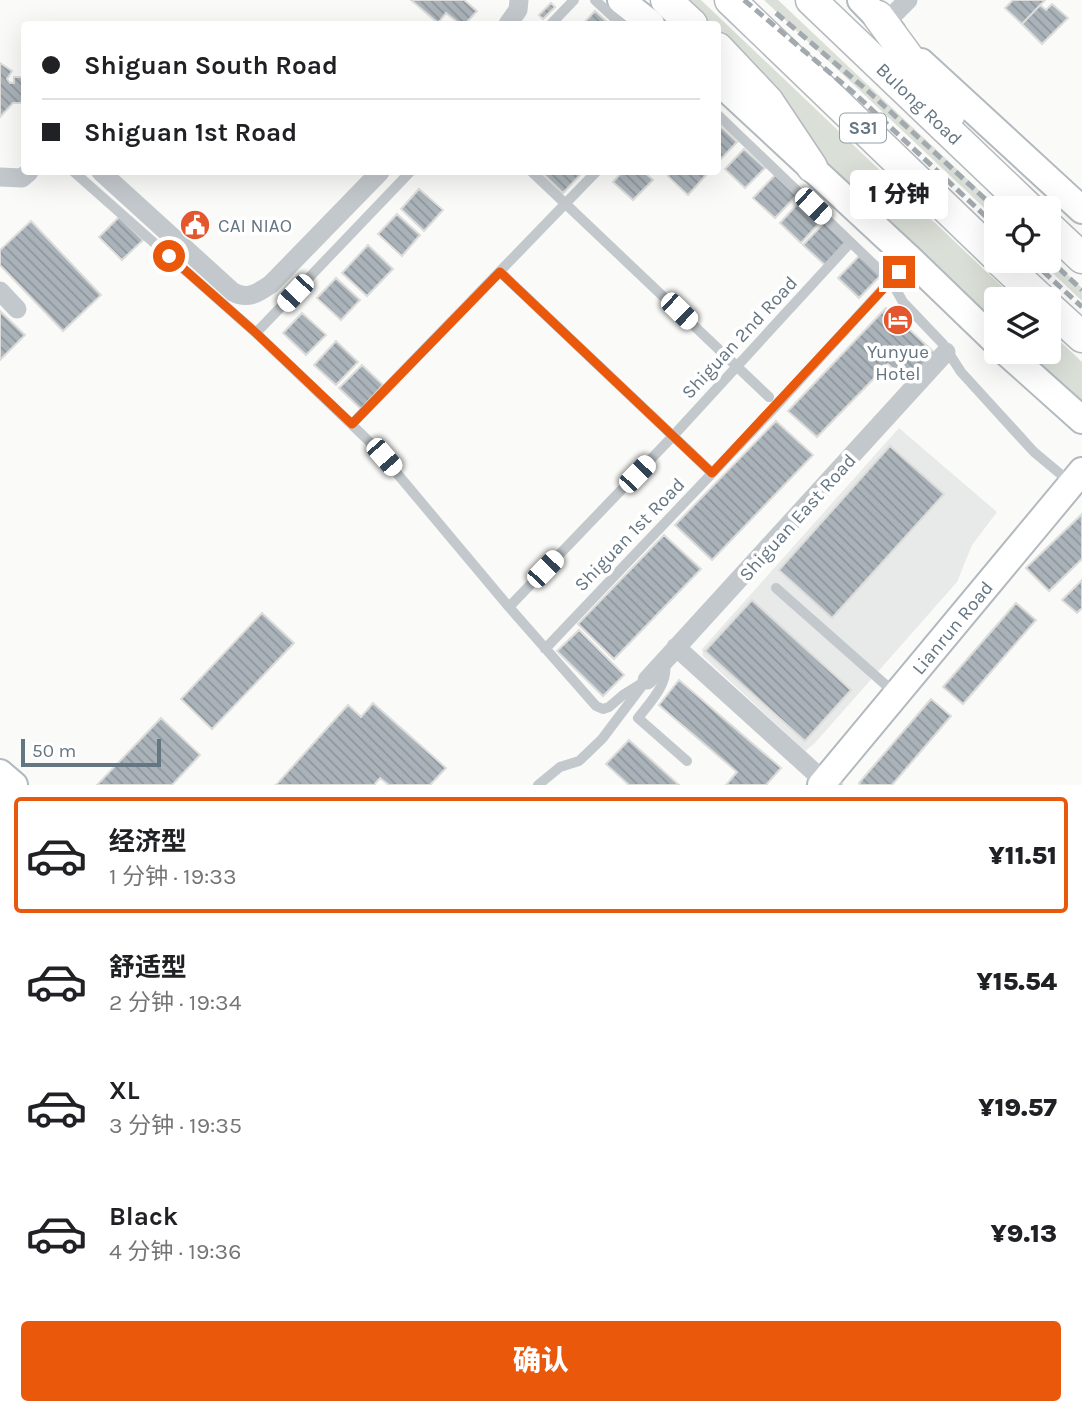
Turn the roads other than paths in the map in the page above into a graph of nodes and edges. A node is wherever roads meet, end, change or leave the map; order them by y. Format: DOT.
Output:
graph roads {
  1 [pos="519,0"];
  2 [pos="574,0"];
  3 [pos="595,0"];
  4 [pos="621,0"];
  5 [pos="666,0"];
  6 [pos="730,0"];
  7 [pos="810,0"];
  8 [pos="908,0"];
  9 [pos="874,13"];
  10 [pos="511,21"];
  11 [pos="554,21"];
  12 [pos="618,21"];
  13 [pos="646,21"];
  14 [pos="689,21"];
  15 [pos="721,51"];
  16 [pos="721,84"];
  17 [pos="721,118"];
  18 [pos="812,167"];
  19 [pos="26,175"];
  20 [pos="77,175"];
  21 [pos="104,175"];
  22 [pos="377,175"];
  23 [pos="407,175"];
  24 [pos="535,175"];
  25 [pos="593,175"];
  26 [pos="0,177"];
  27 [pos="998,179"];
  28 [pos="1016,196"];
  29 [pos="566,203"];
  30 [pos="1082,210"];
  31 [pos="1061,238"];
  32 [pos="850,243"];
  33 [pos="984,244"];
  34 [pos="1082,258"];
  35 [pos="910,259"];
  36 [pos="500,272"];
  37 [pos="1013,273"];
  38 [pos="891,281"];
  39 [pos="1028,287"];
  40 [pos="0,291"];
  41 [pos="17,309"];
  42 [pos="1061,318"];
  43 [pos="984,330"];
  44 [pos="256,333"];
  45 [pos="1082,337"];
  46 [pos="946,352"];
  47 [pos="1019,364"];
  48 [pos="736,365"];
  49 [pos="769,397"];
  50 [pos="1082,420"];
  51 [pos="352,424"];
  52 [pos="673,436"];
  53 [pos="712,473"];
  54 [pos="1077,477"];
  55 [pos="776,588"];
  56 [pos="509,607"];
  57 [pos="545,649"];
  58 [pos="670,654"];
  59 [pos="647,680"];
  60 [pos="896,694"];
  61 [pos="687,761"];
  62 [pos="826,784"];
  63 [pos="538,785"];
  1 -- 10 [label="street"];
  2 -- 11 [label="lane"];
  3 -- 12 [label="lane"];
  4 -- 13 [label="main road"];
  5 -- 14 [label="main road"];
  6 -- 33 [label="main road, S31"];
  7 -- 27 [label="main road, Bulong Road"];
  8 -- 9 [label="street"];
  9 -- 27 [label="main road"];
  9 -- 30 [label="main road"];
  15 -- 18 [label="main road"];
  16 -- 18 [label="main road"];
  17 -- 32 [label="lane"];
  18 -- 35 [label="main road"];
  19 -- 26 [label="street"];
  20 -- 44 [label="lane"];
  21 -- 22 [label="street"];
  23 -- 44 [label="lane"];
  24 -- 29 [label="lane"];
  25 -- 29 [label="lane"];
  27 -- 28 [label="main road, Bulong Road"];
  29 -- 36 [label="lane"];
  29 -- 48 [label="lane"];
  31 -- 34 [label="main road"];
  32 -- 38 [label="lane"];
  32 -- 48 [label="lane, Shiguan 2nd Road"];
  35 -- 38 [label="lane, Shiguan 1st Road"];
  35 -- 43 [label="main road"];
  36 -- 51 [label="lane"];
  36 -- 52 [label="lane"];
  37 -- 39 [label="main road"];
  38 -- 46 [label="lane"];
  38 -- 53 [label="lane, Shiguan 1st Road"];
  40 -- 41 [label="street"];
  42 -- 45 [label="main road"];
  44 -- 51 [label="lane"];
  46 -- 54 [label="lane"];
  46 -- 58 [label="street, Shiguan East Road"];
  47 -- 50 [label="main road"];
  48 -- 49 [label="lane"];
  48 -- 52 [label="lane, Shiguan 2nd Road"];
  51 -- 56 [label="lane"];
  52 -- 53 [label="lane"];
  52 -- 56 [label="lane, Shiguan 2nd Road"];
  53 -- 57 [label="lane, Shiguan 1st Road"];
  54 -- 60 [label="main road, Lianrun Road"];
  55 -- 60 [label="lane"];
  56 -- 57 [label="lane"];
  57 -- 59 [label="lane"];
  58 -- 59 [label="street, Shiguan East Road"];
  58 -- 61 [label="lane"];
  58 -- 62 [label="street"];
  59 -- 63 [label="lane"];
  60 -- 62 [label="main road, Lianrun Road"];
}
